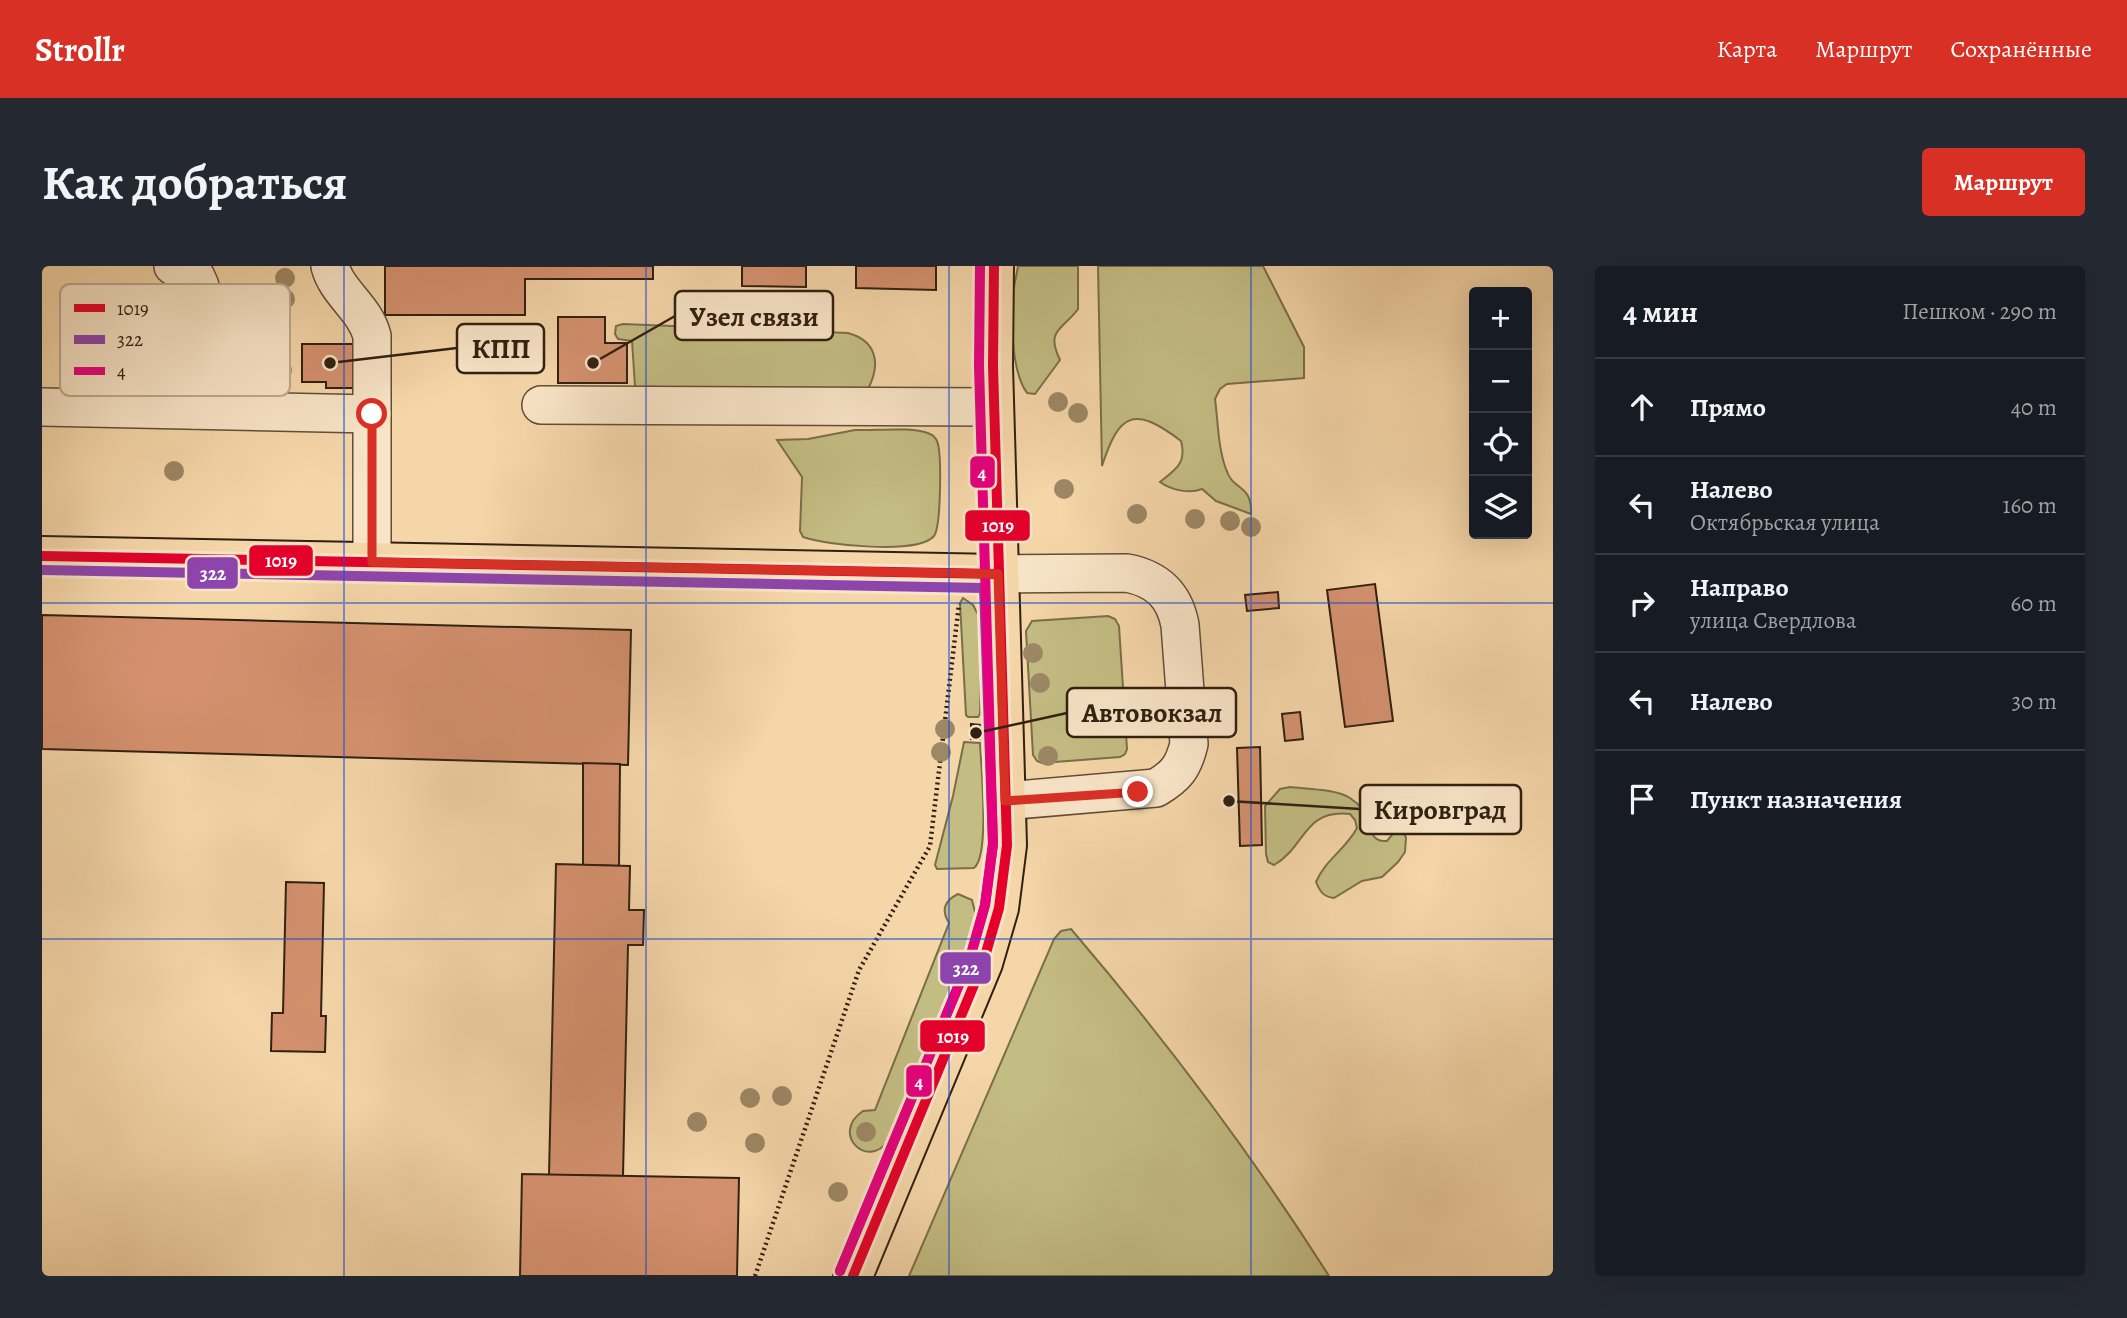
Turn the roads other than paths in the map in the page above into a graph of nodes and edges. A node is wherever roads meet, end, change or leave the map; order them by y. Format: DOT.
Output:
graph roads {
  1 [pos="173,266"];
  2 [pos="330,266"];
  3 [pos="994,266"];
  4 [pos="199,284"];
  5 [pos="196,396"];
  6 [pos="541,405"];
  7 [pos="42,407"];
  8 [pos="994,407"];
  9 [pos="195,410"];
  10 [pos="372,414"];
  11 [pos="42,556"];
  12 [pos="372,562"];
  13 [pos="980,573"];
  14 [pos="1005,801"];
  15 [pos="853,1276"];
  1 -- 4 [label="lane"];
  2 -- 10 [label="lane"];
  3 -- 8 [label="main road"];
  5 -- 9 [label="lane"];
  6 -- 8 [label="lane"];
  7 -- 9 [label="lane"];
  8 -- 13 [label="main road"];
  9 -- 10 [label="lane"];
  10 -- 12 [label="lane"];
  11 -- 12 [label="main road"];
  12 -- 13 [label="main road"];
  13 -- 14 [label="main road"];
  13 -- 14 [label="lane"];
  14 -- 15 [label="main road"];
}
